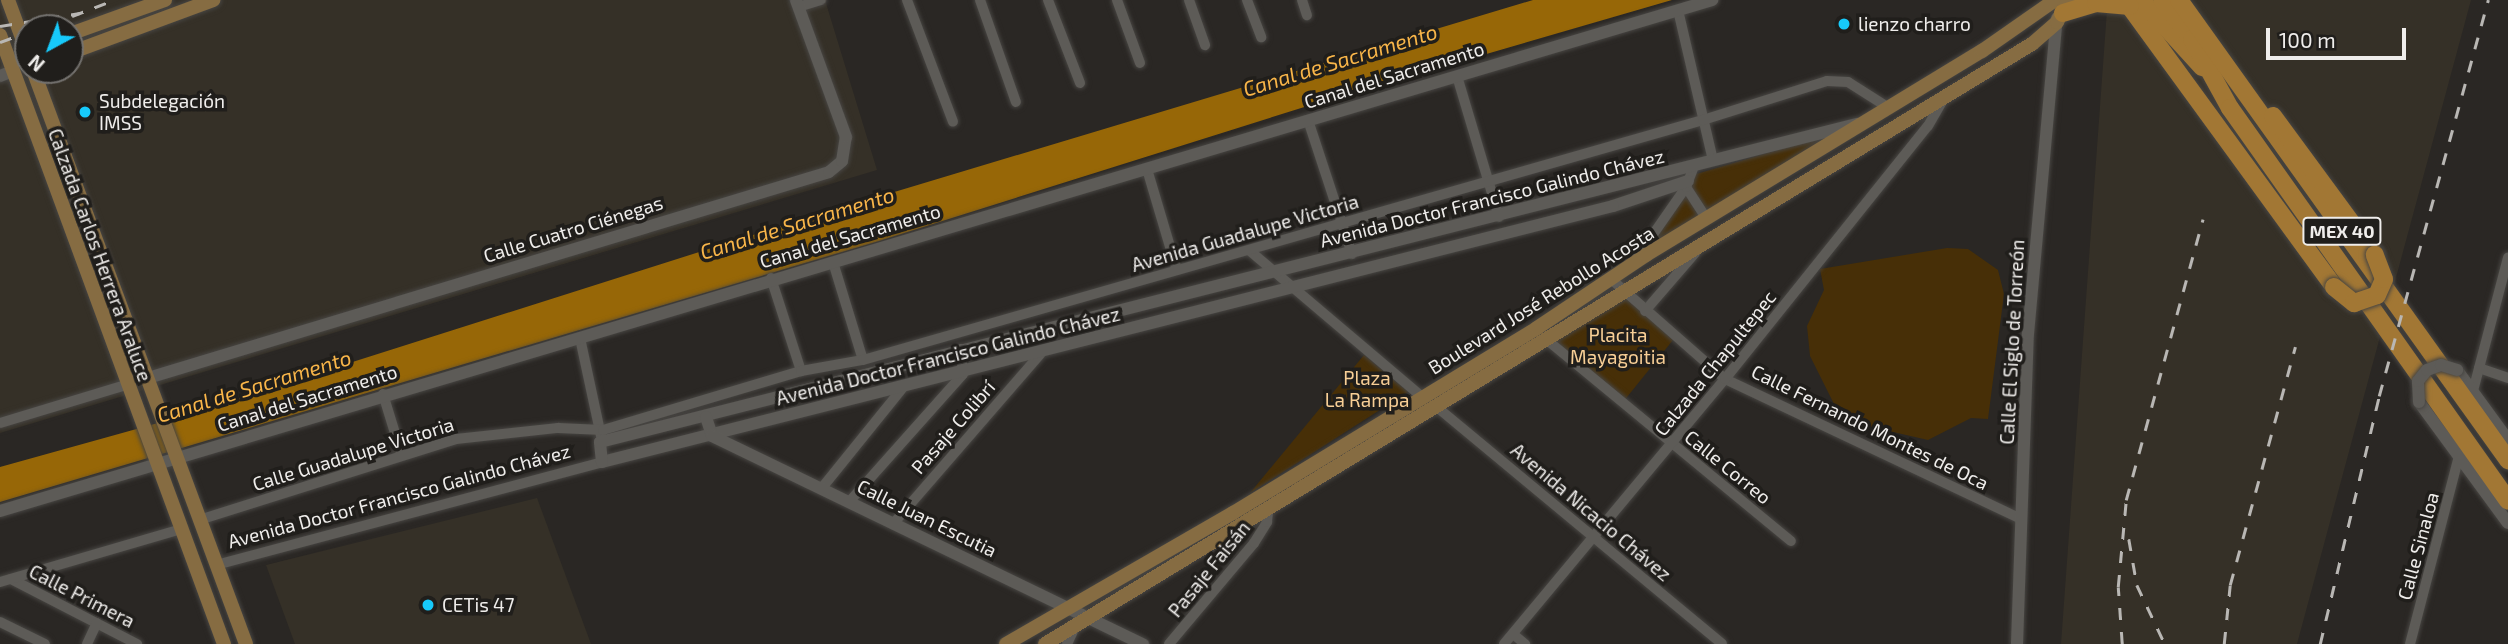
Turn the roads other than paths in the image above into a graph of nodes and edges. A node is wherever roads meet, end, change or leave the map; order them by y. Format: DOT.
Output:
graph roads {
  1 [pos="165,0"];
  2 [pos="213,0"];
  3 [pos="821,0"];
  4 [pos="907,0"];
  5 [pos="980,0"];
  6 [pos="1048,0"];
  7 [pos="1117,0"];
  8 [pos="1189,0"];
  9 [pos="1247,0"];
  10 [pos="1302,0"];
  11 [pos="1712,0"];
  12 [pos="2162,0"];
  13 [pos="2179,0"];
  14 [pos="2132,2"];
  15 [pos="195,3"];
  16 [pos="797,4"];
  17 [pos="2060,7"];
  18 [pos="1678,10"];
  19 [pos="1307,15"];
  20 [pos="84,29"];
  21 [pos="0,35"];
  22 [pos="1261,37"];
  23 [pos="1205,45"];
  24 [pos="84,47"];
  25 [pos="1982,51"];
  26 [pos="4,58"];
  27 [pos="2222,59"];
  28 [pos="1140,63"];
  29 [pos="1995,67"];
  30 [pos="2209,72"];
  31 [pos="7,74"];
  32 [pos="1457,76"];
  33 [pos="1080,83"];
  34 [pos="38,84"];
  35 [pos="1944,97"];
  36 [pos="1016,102"];
  37 [pos="1889,108"];
  38 [pos="1308,120"];
  39 [pos="1703,120"];
  40 [pos="953,122"];
  41 [pos="1863,123"];
  42 [pos="2270,131"];
  43 [pos="2225,135"];
  44 [pos="2263,153"];
  45 [pos="1713,160"];
  46 [pos="1694,166"];
  47 [pos="1147,169"];
  48 [pos="1489,181"];
  49 [pos="1687,184"];
  50 [pos="1499,217"];
  51 [pos="1706,218"];
  52 [pos="1342,223"];
  53 [pos="1457,224"];
  54 [pos="1702,244"];
  55 [pos="1452,247"];
  56 [pos="1250,251"];
  57 [pos="1352,254"];
  58 [pos="833,262"];
  59 [pos="2507,263"];
  60 [pos="1631,265"];
  61 [pos="1177,270"];
  62 [pos="1275,272"];
  63 [pos="771,278"];
  64 [pos="1611,279"];
  65 [pos="1292,289"];
  66 [pos="1626,293"];
  67 [pos="1645,311"];
  68 [pos="130,328"];
  69 [pos="109,336"];
  70 [pos="580,338"];
  71 [pos="1547,340"];
  72 [pos="961,349"];
  73 [pos="1040,354"];
  74 [pos="1493,355"];
  75 [pos="863,360"];
  76 [pos="2479,368"];
  77 [pos="801,371"];
  78 [pos="963,374"];
  79 [pos="148,378"];
  80 [pos="2508,378"];
  81 [pos="1725,379"];
  82 [pos="126,385"];
  83 [pos="904,386"];
  84 [pos="2473,391"];
  85 [pos="383,394"];
  86 [pos="1422,397"];
  87 [pos="1438,408"];
  88 [pos="706,417"];
  89 [pos="0,423"];
  90 [pos="2506,431"];
  91 [pos="601,436"];
  92 [pos="712,436"];
  93 [pos="1672,443"];
  94 [pos="401,453"];
  95 [pos="2459,456"];
  96 [pos="176,457"];
  97 [pos="2508,460"];
  98 [pos="602,462"];
  99 [pos="155,463"];
  100 [pos="821,489"];
  101 [pos="2508,501"];
  102 [pos="849,502"];
  103 [pos="0,511"];
  104 [pos="1268,512"];
  105 [pos="2021,519"];
  106 [pos="199,520"];
  107 [pos="2508,523"];
  108 [pos="893,524"];
  109 [pos="181,529"];
  110 [pos="1594,537"];
  111 [pos="1791,541"];
  112 [pos="216,565"];
  113 [pos="11,579"];
  114 [pos="0,582"];
  115 [pos="1068,608"];
  116 [pos="1082,621"];
  117 [pos="0,622"];
  118 [pos="97,623"];
  119 [pos="1513,634"];
  120 [pos="45,644"];
  121 [pos="87,644"];
  122 [pos="137,644"];
  123 [pos="224,644"];
  124 [pos="246,644"];
  125 [pos="1006,644"];
  126 [pos="1045,644"];
  127 [pos="1067,644"];
  128 [pos="1143,644"];
  129 [pos="1169,644"];
  130 [pos="1504,644"];
  131 [pos="1525,644"];
  132 [pos="1722,644"];
  133 [pos="2017,644"];
  134 [pos="2410,644"];
  1 -- 20 [label="main road"];
  2 -- 15 [label="main road"];
  3 -- 16 [label="street"];
  4 -- 40 [label="street"];
  5 -- 36 [label="street"];
  6 -- 33 [label="street"];
  7 -- 28 [label="street"];
  8 -- 23 [label="street"];
  9 -- 22 [label="street"];
  10 -- 19 [label="street"];
  11 -- 18 [label="street, Canal del Sacramento"];
  12 -- 30 [label="highway, MEX 40"];
  13 -- 27 [label="highway, MEX 40"];
  14 -- 17 [label="highway"];
  14 -- 30 [label="highway"];
  14 -- 43 [label="highway"];
  15 -- 24 [label="main road"];
  16 -- 79 [label="street, Calle Cuatro Ciénegas"];
  17 -- 25 [label="main road, Boulevard José Rebollo Acosta"];
  17 -- 29 [label="main road, Boulevard José Rebollo Acosta"];
  17 -- 105 [label="street, Calle El Siglo de Torreón"];
  18 -- 32 [label="street, Canal del Sacramento"];
  18 -- 39 [label="street"];
  21 -- 26 [label="main road, Calzada Carlos Herrera Araluce"];
  25 -- 29 [label="main road"];
  25 -- 37 [label="main road, Boulevard José Rebollo Acosta"];
  26 -- 31 [label="main road, Calzada Carlos Herrera Araluce"];
  27 -- 42 [label="highway, MEX 40"];
  27 -- 43 [label="highway, bridge"];
  29 -- 35 [label="main road, Boulevard José Rebollo Acosta"];
  30 -- 42 [label="highway"];
  30 -- 44 [label="highway, MEX 40"];
  31 -- 69 [label="main road, Calzada Carlos Herrera Araluce"];
  32 -- 38 [label="street, Canal del Sacramento"];
  32 -- 48 [label="street"];
  34 -- 68 [label="main road, Calzada Carlos Herrera Araluce"];
  35 -- 54 [label="main road, Boulevard José Rebollo Acosta"];
  35 -- 81 [label="street, Calzada Chapultepec"];
  37 -- 39 [label="street, Avenida Guadalupe Victoria"];
  37 -- 41 [label="main road, Boulevard José Rebollo Acosta"];
  38 -- 47 [label="street, Canal del Sacramento"];
  38 -- 52 [label="street"];
  39 -- 45 [label="street"];
  39 -- 48 [label="street, Avenida Guadalupe Victoria"];
  41 -- 45 [label="street, Avenida Doctor Francisco Galindo Chávez"];
  41 -- 51 [label="main road, Boulevard José Rebollo Acosta"];
  42 -- 97 [label="highway, MEX 40"];
  43 -- 44 [label="highway"];
  44 -- 101 [label="highway, MEX 40"];
  45 -- 46 [label="street, Avenida Doctor Francisco Galindo Chávez"];
  46 -- 49 [label="street"];
  46 -- 50 [label="street, Avenida Doctor Francisco Galindo Chávez"];
  47 -- 58 [label="street, Canal del Sacramento"];
  47 -- 61 [label="street"];
  48 -- 50 [label="street"];
  48 -- 52 [label="street, Avenida Guadalupe Victoria"];
  49 -- 51 [label="street"];
  49 -- 55 [label="street, Avenida Doctor Francisco Galindo Chávez"];
  49 -- 60 [label="street"];
  50 -- 53 [label="street, Avenida Doctor Francisco Galindo Chávez"];
  51 -- 60 [label="main road, Boulevard José Rebollo Acosta"];
  52 -- 56 [label="street, Avenida Guadalupe Victoria"];
  52 -- 57 [label="street"];
  53 -- 55 [label="street"];
  53 -- 57 [label="street, Avenida Doctor Francisco Galindo Chávez"];
  54 -- 66 [label="main road, Boulevard José Rebollo Acosta"];
  54 -- 67 [label="street"];
  55 -- 65 [label="street, Avenida Doctor Francisco Galindo Chávez"];
  56 -- 61 [label="street, Avenida Guadalupe Victoria"];
  56 -- 62 [label="street"];
  57 -- 62 [label="street, Avenida Doctor Francisco Galindo Chávez"];
  58 -- 63 [label="street, Canal del Sacramento"];
  58 -- 75 [label="street"];
  59 -- 76 [label="street"];
  60 -- 64 [label="main road, Boulevard José Rebollo Acosta"];
  61 -- 75 [label="street, Avenida Guadalupe Victoria"];
  62 -- 65 [label="street"];
  62 -- 72 [label="street, Avenida Doctor Francisco Galindo Chávez"];
  63 -- 70 [label="street, Canal del Sacramento"];
  63 -- 77 [label="street"];
  64 -- 66 [label="street, Calle Fernando Montes de Oca"];
  64 -- 74 [label="main road, Boulevard José Rebollo Acosta"];
  65 -- 73 [label="street, Avenida Doctor Francisco Galindo Chávez"];
  65 -- 86 [label="street"];
  66 -- 67 [label="street, Calle Fernando Montes de Oca"];
  66 -- 71 [label="main road, Boulevard José Rebollo Acosta"];
  67 -- 81 [label="street, Calle Fernando Montes de Oca"];
  68 -- 69 [label="main road"];
  68 -- 79 [label="main road, Calzada Carlos Herrera Araluce"];
  69 -- 82 [label="main road, Calzada Carlos Herrera Araluce"];
  70 -- 85 [label="street, Canal del Sacramento"];
  70 -- 91 [label="street"];
  71 -- 87 [label="main road, Boulevard José Rebollo Acosta"];
  71 -- 93 [label="street, Calle Correo"];
  72 -- 78 [label="street"];
  72 -- 88 [label="street, Avenida Doctor Francisco Galindo Chávez"];
  73 -- 78 [label="street, Avenida Doctor Francisco Galindo Chávez"];
  73 -- 108 [label="street, Pasaje Colibrí"];
  74 -- 86 [label="main road, Boulevard José Rebollo Acosta"];
  74 -- 87 [label="main road"];
  75 -- 77 [label="street, Avenida Guadalupe Victoria"];
  76 -- 80 [label="street"];
  76 -- 84 [label="street"];
  77 -- 91 [label="street, Avenida Guadalupe Victoria"];
  78 -- 83 [label="street, Avenida Doctor Francisco Galindo Chávez"];
  78 -- 102 [label="street"];
  79 -- 96 [label="main road, Calzada Carlos Herrera Araluce"];
  81 -- 93 [label="street, Calzada Chapultepec"];
  81 -- 105 [label="street, Calle Fernando Montes de Oca"];
  82 -- 89 [label="street"];
  82 -- 99 [label="main road, Calzada Carlos Herrera Araluce"];
  83 -- 92 [label="street, Avenida Doctor Francisco Galindo Chávez"];
  83 -- 100 [label="street"];
  84 -- 90 [label="street"];
  84 -- 95 [label="street, bridge"];
  85 -- 94 [label="street"];
  85 -- 96 [label="street, Canal del Sacramento"];
  86 -- 115 [label="main road, Boulevard José Rebollo Acosta"];
  87 -- 104 [label="main road, Boulevard José Rebollo Acosta"];
  87 -- 110 [label="street, Avenida Nicacio Chávez"];
  88 -- 91 [label="street, Avenida Doctor Francisco Galindo Chávez"];
  88 -- 92 [label="street"];
  91 -- 94 [label="street, Calle Guadalupe Victoria"];
  91 -- 98 [label="street"];
  92 -- 98 [label="street, Avenida Doctor Francisco Galindo Chávez"];
  92 -- 100 [label="street, Calle Juan Escutia"];
  93 -- 110 [label="street, Calzada Chapultepec"];
  93 -- 111 [label="street, Calle Correo"];
  94 -- 106 [label="street, Calle Guadalupe Victoria"];
  95 -- 107 [label="street"];
  95 -- 134 [label="street, Calle Sinaloa"];
  96 -- 99 [label="street, Canal del Sacramento"];
  96 -- 106 [label="main road, Calzada Carlos Herrera Araluce"];
  98 -- 112 [label="street, Avenida Doctor Francisco Galindo Chávez"];
  99 -- 103 [label="street, Canal del Sacramento"];
  99 -- 109 [label="main road, Calzada Carlos Herrera Araluce"];
  100 -- 102 [label="street, Calle Juan Escutia"];
  102 -- 108 [label="street, Calle Juan Escutia"];
  104 -- 116 [label="main road, Boulevard José Rebollo Acosta"];
  104 -- 129 [label="street, Pasaje Faisán"];
  105 -- 133 [label="street, Calle El Siglo de Torreón"];
  106 -- 112 [label="main road, Calzada Carlos Herrera Araluce"];
  108 -- 115 [label="street, Calle Juan Escutia"];
  109 -- 113 [label="street"];
  109 -- 123 [label="main road, Calzada Carlos Herrera Araluce"];
  110 -- 119 [label="street, Calzada Chapultepec"];
  110 -- 132 [label="street, Avenida Nicacio Chávez"];
  112 -- 124 [label="main road, Calzada Carlos Herrera Araluce"];
  113 -- 114 [label="street"];
  113 -- 118 [label="street, Calle Primera"];
  115 -- 116 [label="street, Calle Juan Escutia"];
  115 -- 125 [label="main road, Boulevard José Rebollo Acosta"];
  116 -- 126 [label="main road, Boulevard José Rebollo Acosta"];
  116 -- 127 [label="street"];
  116 -- 128 [label="street, Calle Juan Escutia"];
  117 -- 120 [label="street"];
  118 -- 121 [label="street"];
  118 -- 122 [label="street, Calle Primera"];
  119 -- 130 [label="street, Calzada Chapultepec"];
  119 -- 131 [label="street"];
}
